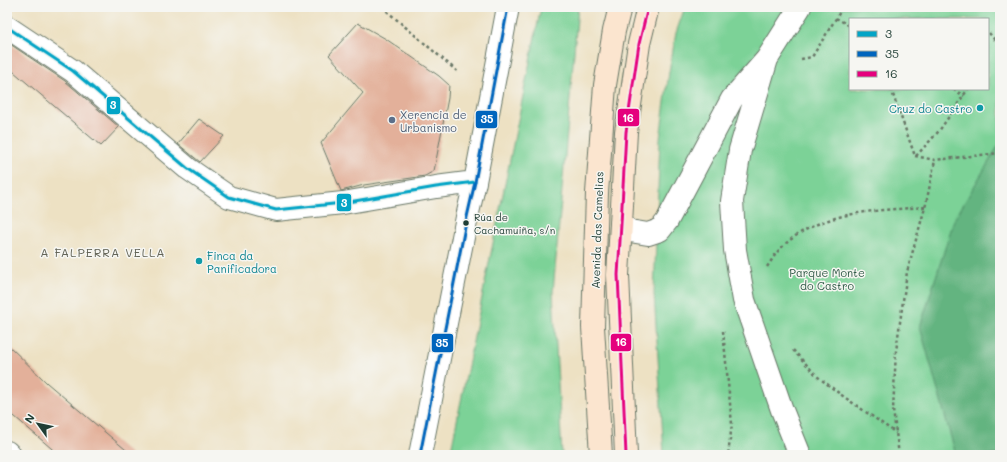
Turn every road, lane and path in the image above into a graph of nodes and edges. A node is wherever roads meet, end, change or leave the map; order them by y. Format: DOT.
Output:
graph roads {
  1 [pos="382,7"];
  2 [pos="508,7"];
  3 [pos="620,7"];
  4 [pos="648,7"];
  5 [pos="800,7"];
  6 [pos="842,7"];
  7 [pos="836,18"];
  8 [pos="849,25"];
  9 [pos="7,27"];
  10 [pos="989,34"];
  11 [pos="1000,46"];
  12 [pos="812,57"];
  13 [pos="767,59"];
  14 [pos="458,72"];
  15 [pos="891,90"];
  16 [pos="955,90"];
  17 [pos="967,90"];
  18 [pos="964,96"];
  19 [pos="1000,153"];
  20 [pos="915,156"];
  21 [pos="935,160"];
  22 [pos="475,182"];
  23 [pos="925,207"];
  24 [pos="621,224"];
  25 [pos="744,300"];
  26 [pos="793,350"];
  27 [pos="896,433"];
  28 [pos="7,452"];
  29 [pos="10,455"];
  30 [pos="420,455"];
  31 [pos="601,455"];
  32 [pos="626,455"];
  33 [pos="728,455"];
  34 [pos="800,455"];
  35 [pos="899,455"];
  1 -- 14 [label="path"];
  2 -- 22 [label="street"];
  3 -- 31 [label="main road, Avenida das Camelias"];
  4 -- 24 [label="main road, Avenida das Camelias"];
  5 -- 13 [label="street"];
  6 -- 7 [label="path"];
  7 -- 8 [label="path"];
  7 -- 12 [label="path"];
  9 -- 22 [label="street"];
  10 -- 11 [label="path"];
  13 -- 24 [label="street"];
  13 -- 25 [label="street"];
  15 -- 20 [label="path"];
  16 -- 18 [label="path"];
  17 -- 18 [label="path"];
  18 -- 20 [label="path"];
  19 -- 21 [label="path"];
  20 -- 21 [label="path"];
  21 -- 23 [label="path"];
  22 -- 30 [label="street"];
  23 -- 25 [label="path"];
  23 -- 27 [label="path"];
  24 -- 32 [label="main road, Avenida das Camelias"];
  25 -- 33 [label="path"];
  25 -- 34 [label="street"];
  26 -- 27 [label="path"];
  27 -- 35 [label="path"];
  28 -- 29 [label="street"];
}
